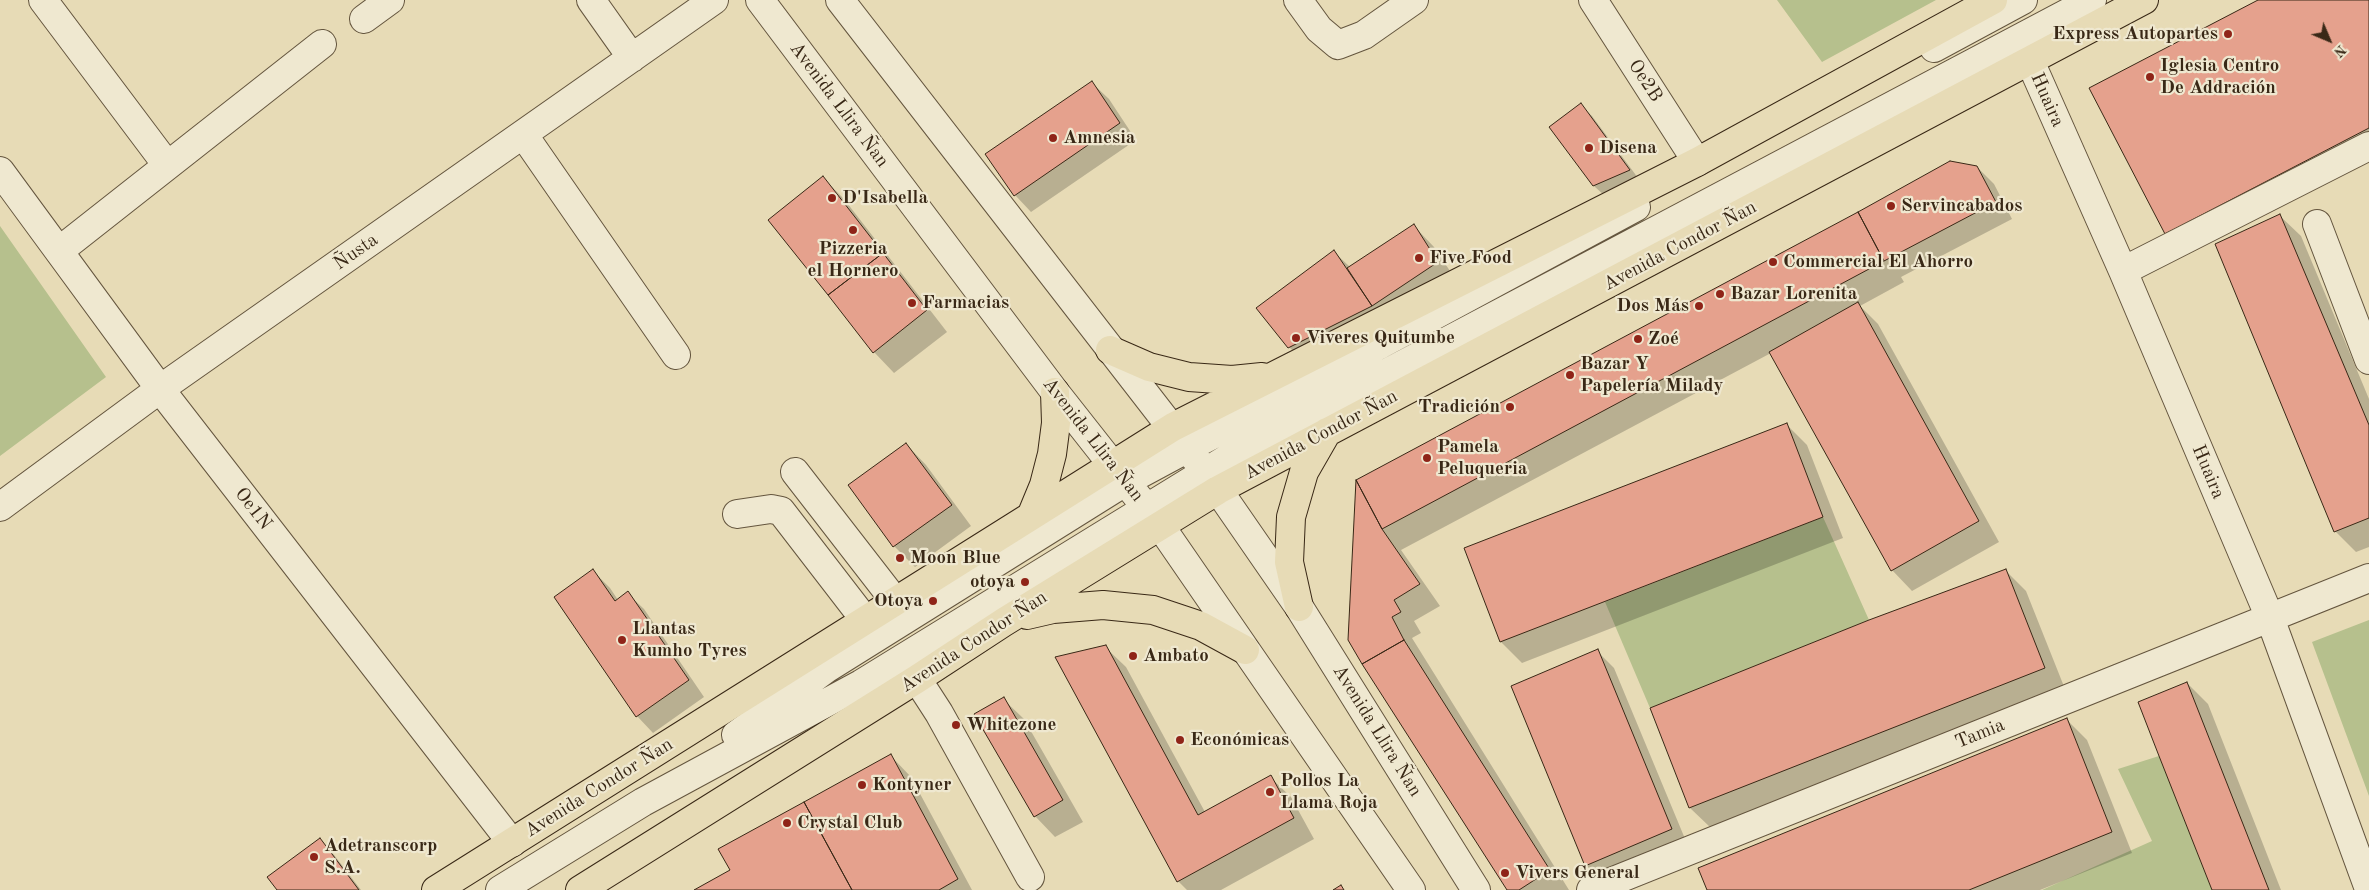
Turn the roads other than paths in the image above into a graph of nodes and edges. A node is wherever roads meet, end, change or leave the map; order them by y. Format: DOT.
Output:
graph roads {
  1 [pos="44,0"];
  2 [pos="390,0"];
  3 [pos="591,0"];
  4 [pos="714,0"];
  5 [pos="760,0"];
  6 [pos="840,0"];
  7 [pos="1298,0"];
  8 [pos="1414,0"];
  9 [pos="1593,0"];
  10 [pos="1993,0"];
  11 [pos="2023,0"];
  12 [pos="2092,0"];
  13 [pos="2144,0"];
  14 [pos="364,19"];
  15 [pos="322,44"];
  16 [pos="632,58"];
  17 [pos="2030,61"];
  18 [pos="523,134"];
  19 [pos="2369,146"];
  20 [pos="1696,162"];
  21 [pos="168,165"];
  22 [pos="0,171"];
  23 [pos="2317,224"];
  24 [pos="59,251"];
  25 [pos="2123,271"];
  26 [pos="1110,350"];
  27 [pos="676,355"];
  28 [pos="2369,360"];
  29 [pos="1273,376"];
  30 [pos="160,389"];
  31 [pos="1055,392"];
  32 [pos="1327,432"];
  33 [pos="1180,437"];
  34 [pos="795,472"];
  35 [pos="1118,473"];
  36 [pos="1212,480"];
  37 [pos="0,507"];
  38 [pos="737,514"];
  39 [pos="1032,514"];
  40 [pos="1152,516"];
  41 [pos="2369,578"];
  42 [pos="895,601"];
  43 [pos="1299,607"];
  44 [pos="2270,618"];
  45 [pos="865,620"];
  46 [pos="1004,622"];
  47 [pos="1245,650"];
  48 [pos="918,679"];
  49 [pos="644,802"];
  50 [pos="512,843"];
  51 [pos="1030,877"];
  52 [pos="1644,880"];
  53 [pos="2369,889"];
  54 [pos="436,890"];
  55 [pos="500,890"];
  56 [pos="580,890"];
  57 [pos="1411,890"];
  58 [pos="1476,890"];
  59 [pos="1591,890"];
  1 -- 21 [label="street"];
  2 -- 14 [label="street"];
  3 -- 16 [label="street"];
  4 -- 16 [label="street, Ñusta"];
  5 -- 31 [label="street, Avenida Llira Ñan"];
  6 -- 26 [label="street, Avenida Llira Ñan"];
  7 -- 8 [label="street"];
  9 -- 20 [label="street, Oe2B"];
  10 -- 20 [label="main road, Avenida Condor Ñan"];
  11 -- 33 [label="street"];
  12 -- 36 [label="street"];
  13 -- 17 [label="main road, Avenida Condor Ñan"];
  15 -- 21 [label="street"];
  16 -- 18 [label="street, Ñusta"];
  17 -- 25 [label="street, Huaira"];
  17 -- 32 [label="main road, Avenida Condor Ñan"];
  18 -- 27 [label="street"];
  18 -- 30 [label="street, Ñusta"];
  19 -- 25 [label="street"];
  20 -- 29 [label="main road, Avenida Condor Ñan"];
  21 -- 24 [label="street"];
  22 -- 24 [label="street, Oe1N"];
  23 -- 28 [label="street"];
  24 -- 30 [label="street, Oe1N"];
  25 -- 44 [label="street, Huaira"];
  26 -- 29 [label="main road"];
  26 -- 33 [label="street, Avenida Llira Ñan"];
  29 -- 33 [label="main road, Avenida Condor Ñan"];
  30 -- 37 [label="street, Ñusta"];
  30 -- 50 [label="street, Oe1N"];
  31 -- 35 [label="street, Avenida Llira Ñan"];
  31 -- 39 [label="main road"];
  32 -- 36 [label="main road, Avenida Condor Ñan"];
  32 -- 43 [label="main road"];
  33 -- 35 [label="main road, Avenida Condor Ñan"];
  33 -- 36 [label="street, Avenida Llira Ñan"];
  34 -- 42 [label="street"];
  35 -- 39 [label="main road, Avenida Condor Ñan"];
  35 -- 40 [label="street, Avenida Llira Ñan"];
  35 -- 49 [label="street"];
  36 -- 40 [label="main road, Avenida Condor Ñan"];
  36 -- 43 [label="street, Avenida Llira Ñan"];
  38 -- 45 [label="street"];
  39 -- 42 [label="main road, Avenida Condor Ñan"];
  40 -- 46 [label="main road, Avenida Condor Ñan"];
  40 -- 47 [label="street, Avenida Llira Ñan"];
  40 -- 49 [label="street"];
  41 -- 44 [label="street, Tamia"];
  42 -- 45 [label="main road, Avenida Condor Ñan"];
  43 -- 58 [label="street, Avenida Llira Ñan"];
  44 -- 52 [label="street, Tamia"];
  44 -- 53 [label="street, Huaira"];
  45 -- 50 [label="main road, Avenida Condor Ñan"];
  46 -- 47 [label="main road"];
  46 -- 48 [label="main road, Avenida Condor Ñan"];
  47 -- 57 [label="street, Avenida Llira Ñan"];
  48 -- 51 [label="street"];
  48 -- 56 [label="main road, Avenida Condor Ñan"];
  49 -- 55 [label="street"];
  50 -- 54 [label="main road, Avenida Condor Ñan"];
  52 -- 59 [label="street, Tamia"];
}
